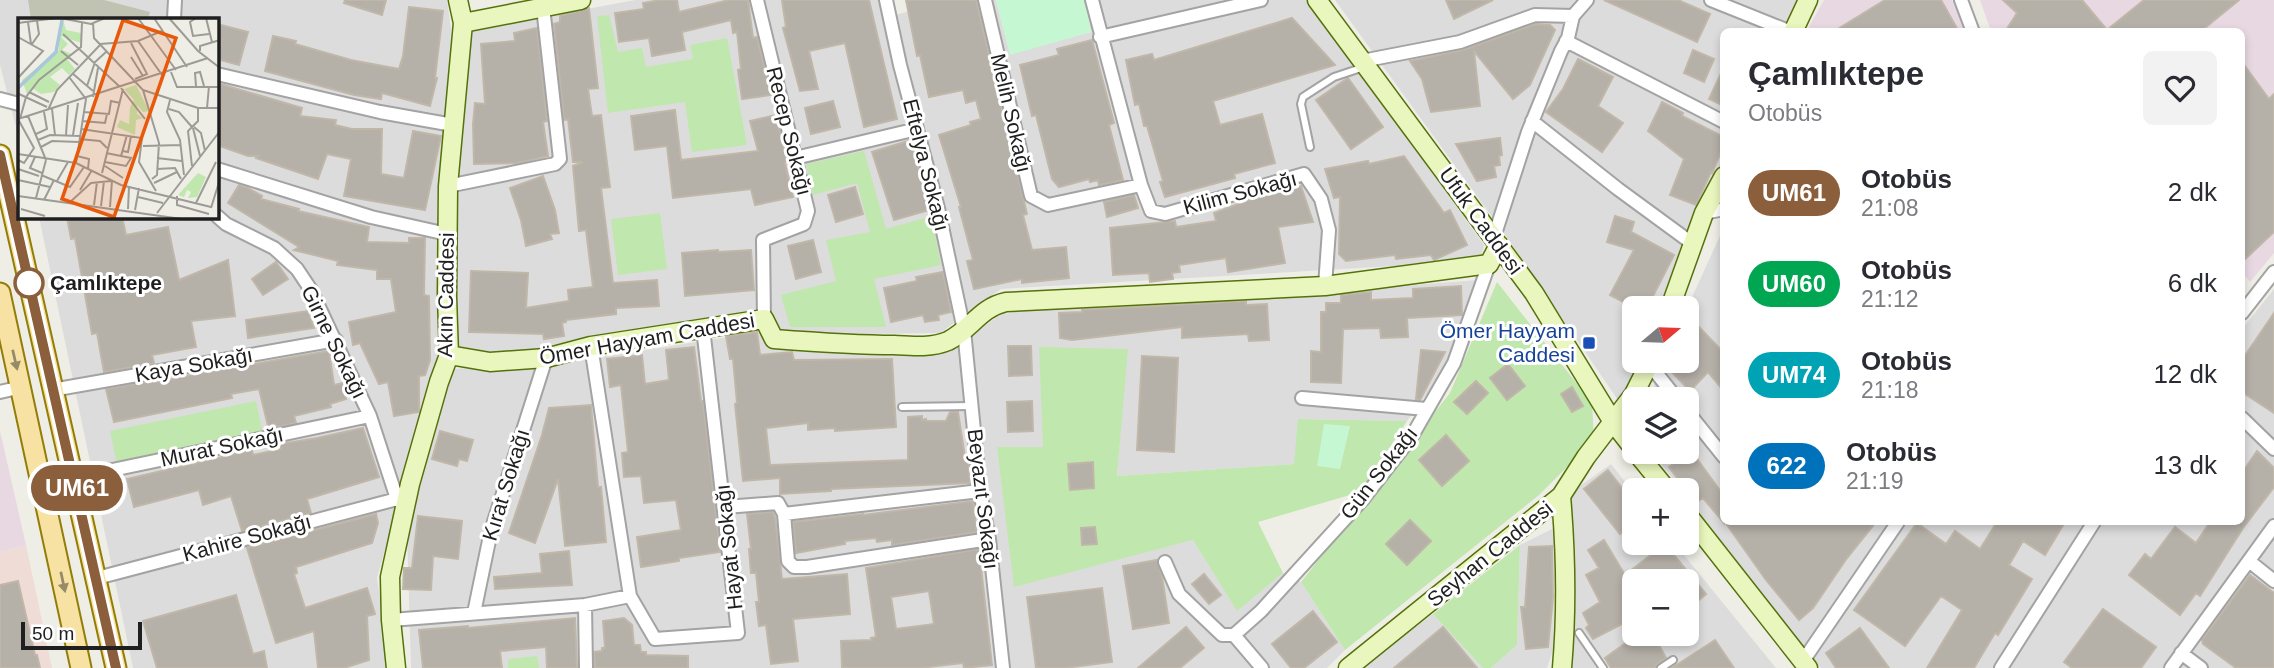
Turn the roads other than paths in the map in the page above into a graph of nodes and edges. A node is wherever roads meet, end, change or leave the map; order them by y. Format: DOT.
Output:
graph roads {
  1 [pos="458,0"];
  2 [pos="581,0"];
  3 [pos="757,0"];
  4 [pos="886,0"];
  5 [pos="985,0"];
  6 [pos="1092,0"];
  7 [pos="1261,0"];
  8 [pos="1317,0"];
  9 [pos="1587,0"];
  10 [pos="1711,0"];
  11 [pos="1808,0"];
  12 [pos="1961,0"];
  13 [pos="543,7"];
  14 [pos="1573,16"];
  15 [pos="463,23"];
  16 [pos="1782,28"];
  17 [pos="1794,28"];
  18 [pos="1972,28"];
  19 [pos="1100,37"];
  20 [pos="1566,41"];
  21 [pos="1364,64"];
  22 [pos="219,74"];
  23 [pos="0,99"];
  24 [pos="18,104"];
  25 [pos="1720,120"];
  26 [pos="1532,121"];
  27 [pos="453,125"];
  28 [pos="917,129"];
  29 [pos="1310,146"];
  30 [pos="0,155"];
  31 [pos="795,158"];
  32 [pos="219,170"];
  33 [pos="1720,183"];
  34 [pos="1141,185"];
  35 [pos="448,186"];
  36 [pos="1720,210"];
  37 [pos="1704,213"];
  38 [pos="219,218"];
  39 [pos="447,234"];
  40 [pos="1496,241"];
  41 [pos="1693,244"];
  42 [pos="1489,264"];
  43 [pos="2274,272"];
  44 [pos="1325,286"];
  45 [pos="1674,296"];
  46 [pos="1,304"];
  47 [pos="2245,309"];
  48 [pos="764,319"];
  49 [pos="703,328"];
  50 [pos="964,330"];
  51 [pos="336,340"];
  52 [pos="592,346"];
  53 [pos="449,355"];
  54 [pos="546,358"];
  55 [pos="1646,373"];
  56 [pos="22,387"];
  57 [pos="52,390"];
  58 [pos="0,392"];
  59 [pos="1302,398"];
  60 [pos="972,406"];
  61 [pos="902,407"];
  62 [pos="1426,409"];
  63 [pos="370,416"];
  64 [pos="2245,421"];
  65 [pos="1613,422"];
  66 [pos="1699,426"];
  67 [pos="1622,433"];
  68 [pos="1720,438"];
  69 [pos="1714,445"];
  70 [pos="2274,449"];
  71 [pos="1720,452"];
  72 [pos="1646,464"];
  73 [pos="74,478"];
  74 [pos="1657,478"];
  75 [pos="980,491"];
  76 [pos="1561,496"];
  77 [pos="401,502"];
  78 [pos="725,507"];
  79 [pos="784,513"];
  80 [pos="1896,525"];
  81 [pos="2092,525"];
  82 [pos="2274,526"];
  83 [pos="1699,529"];
  84 [pos="989,539"];
  85 [pos="2249,561"];
  86 [pos="1165,562"];
  87 [pos="97,578"];
  88 [pos="2274,581"];
  89 [pos="629,597"];
  90 [pos="585,605"];
  91 [pos="474,614"];
  92 [pos="391,620"];
  93 [pos="1579,633"];
  94 [pos="1234,635"];
  95 [pos="2181,653"];
  96 [pos="1674,660"];
  97 [pos="1806,665"];
  98 [pos="81,668"];
  99 [pos="116,668"];
  100 [pos="396,668"];
  101 [pos="586,668"];
  102 [pos="1003,668"];
  103 [pos="1262,668"];
  104 [pos="1348,668"];
  105 [pos="1562,668"];
  106 [pos="1603,668"];
  107 [pos="1661,668"];
  108 [pos="2001,668"];
  109 [pos="2171,668"];
  110 [pos="2201,668"];
  1 -- 15 [label="street, Akın Caddesi"];
  2 -- 13 [label="street"];
  3 -- 31 [label="street, Recep Sokağı"];
  4 -- 28 [label="street, Eftelya Sokağı"];
  5 -- 34 [label="street, Melih Sokağı"];
  6 -- 19 [label="street, Kilim Sokağı"];
  7 -- 19 [label="street"];
  8 -- 21 [label="street, Ufuk Caddesi"];
  9 -- 14 [label="street"];
  10 -- 16 [label="street"];
  11 -- 17 [label="street"];
  12 -- 18 [label="street"];
  13 -- 15 [label="street"];
  13 -- 35 [label="street"];
  14 -- 20 [label="street"];
  14 -- 21 [label="street"];
  15 -- 27 [label="street, Akın Caddesi"];
  19 -- 34 [label="street, Kilim Sokağı"];
  20 -- 25 [label="street"];
  20 -- 26 [label="street"];
  21 -- 29 [label="lane"];
  21 -- 40 [label="street, Ufuk Caddesi"];
  22 -- 27 [label="street"];
  23 -- 24 [label="street"];
  26 -- 40 [label="street"];
  26 -- 41 [label="street"];
  27 -- 35 [label="street, Akın Caddesi"];
  28 -- 31 [label="street"];
  28 -- 50 [label="street, Eftelya Sokağı"];
  30 -- 57 [label="main road"];
  31 -- 48 [label="street, Recep Sokağı"];
  32 -- 39 [label="street"];
  33 -- 37 [label="street"];
  34 -- 44 [label="street, Kilim Sokağı"];
  35 -- 39 [label="street, Akın Caddesi"];
  36 -- 37 [label="street"];
  37 -- 41 [label="street"];
  38 -- 51 [label="street, Girne Sokağı"];
  39 -- 53 [label="street, Akın Caddesi"];
  40 -- 42 [label="street, Gün Sokağı"];
  40 -- 65 [label="street, Ufuk Caddesi"];
  41 -- 45 [label="street"];
  42 -- 44 [label="street, Ömer Hayyam Caddesi"];
  42 -- 62 [label="street, Gün Sokağı"];
  43 -- 47 [label="street"];
  44 -- 50 [label="street, Ömer Hayyam Caddesi"];
  46 -- 56 [label="main road, one-way"];
  48 -- 49 [label="street, Ömer Hayyam Caddesi"];
  48 -- 50 [label="street, Ömer Hayyam Caddesi"];
  49 -- 52 [label="street, Ömer Hayyam Caddesi"];
  49 -- 78 [label="street, Hayat Sokağı"];
  50 -- 60 [label="street, Beyazıt Sokağı"];
  51 -- 57 [label="street, Kaya Sokağı"];
  51 -- 63 [label="street, Girne Sokağı"];
  52 -- 54 [label="street, Ömer Hayyam Caddesi"];
  52 -- 89 [label="street, Hayat Sokağı"];
  53 -- 54 [label="street, Ömer Hayyam Caddesi"];
  53 -- 77 [label="street, Akın Caddesi"];
  54 -- 91 [label="street, Kırat Sokağı"];
  55 -- 65 [label="street, Seyhan Caddesi"];
  56 -- 58 [label="street"];
  56 -- 98 [label="main road, one-way"];
  57 -- 73 [label="main road"];
  59 -- 62 [label="street"];
  60 -- 61 [label="lane"];
  60 -- 75 [label="street, Beyazıt Sokağı"];
  62 -- 94 [label="street, Gün Sokağı"];
  63 -- 73 [label="street, Murat Sokağı"];
  63 -- 77 [label="street, Girne Sokağı"];
  64 -- 70 [label="street"];
  65 -- 67 [label="street, Ufuk Caddesi"];
  65 -- 76 [label="street, Seyhan Caddesi"];
  66 -- 69 [label="street"];
  68 -- 69 [label="street"];
  69 -- 71 [label="street"];
  72 -- 74 [label="street, Ufuk Caddesi"];
  73 -- 87 [label="main road"];
  75 -- 79 [label="street"];
  75 -- 84 [label="street, Beyazıt Sokağı"];
  76 -- 104 [label="street, Seyhan Caddesi"];
  76 -- 105 [label="street"];
  77 -- 87 [label="street, Kahire Sokağı"];
  77 -- 92 [label="street, Akın Caddesi"];
  78 -- 79 [label="street"];
  78 -- 89 [label="street, Hayat Sokağı"];
  79 -- 84 [label="street"];
  80 -- 97 [label="street"];
  81 -- 108 [label="street"];
  82 -- 85 [label="street"];
  83 -- 97 [label="street"];
  84 -- 102 [label="street, Beyazıt Sokağı"];
  85 -- 88 [label="street"];
  85 -- 95 [label="street"];
  86 -- 94 [label="street"];
  87 -- 99 [label="main road"];
  89 -- 90 [label="street"];
  90 -- 91 [label="street"];
  90 -- 101 [label="street"];
  91 -- 92 [label="street"];
  92 -- 100 [label="street, Akın Caddesi"];
  93 -- 106 [label="lane"];
  94 -- 103 [label="street"];
  95 -- 109 [label="street"];
  95 -- 110 [label="street"];
  96 -- 107 [label="lane"];
}
